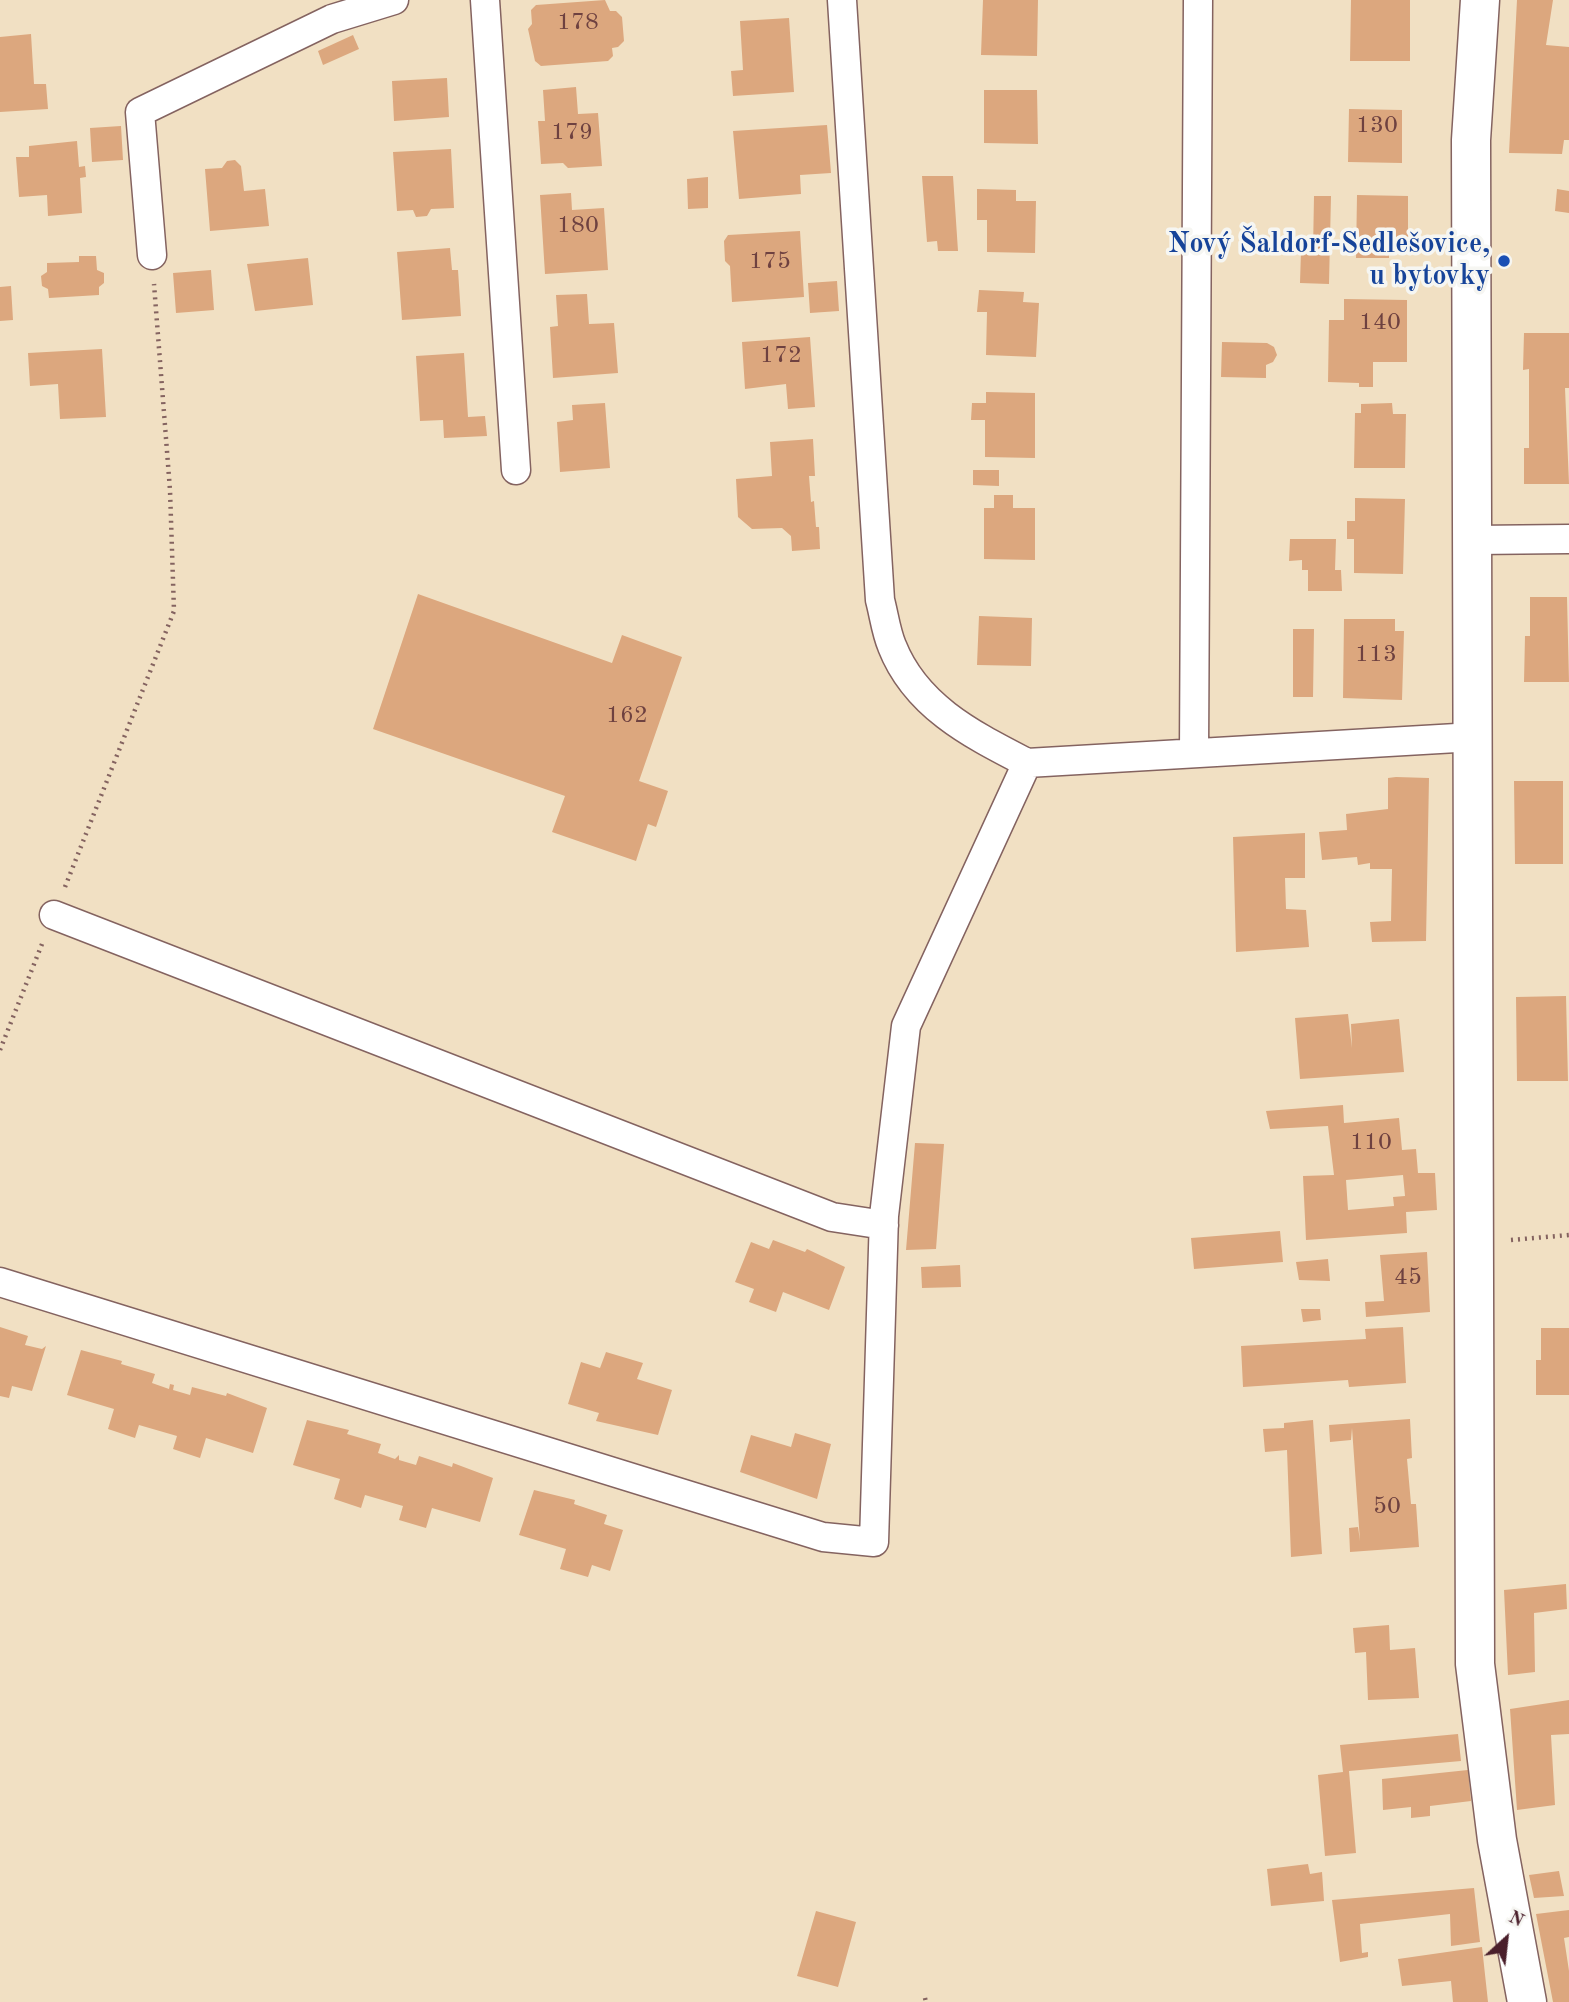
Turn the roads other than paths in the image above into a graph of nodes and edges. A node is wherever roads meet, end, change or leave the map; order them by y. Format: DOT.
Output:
graph roads {
  1 [pos="394,0"];
  2 [pos="485,0"];
  3 [pos="842,0"];
  4 [pos="1198,0"];
  5 [pos="1480,0"];
  6 [pos="152,255"];
  7 [pos="516,470"];
  8 [pos="1569,539"];
  9 [pos="1474,540"];
  10 [pos="1474,737"];
  11 [pos="1194,753"];
  12 [pos="1027,763"];
  13 [pos="54,915"];
  14 [pos="884,1225"];
  15 [pos="0,1282"];
  16 [pos="1527,2002"];
  1 -- 6 [label="street"];
  2 -- 7 [label="street"];
  3 -- 12 [label="street"];
  4 -- 11 [label="street"];
  5 -- 9 [label="street"];
  8 -- 9 [label="street"];
  9 -- 10 [label="street"];
  10 -- 11 [label="street"];
  10 -- 16 [label="street"];
  11 -- 12 [label="street"];
  12 -- 14 [label="street"];
  13 -- 14 [label="street"];
  14 -- 15 [label="street"];
}
